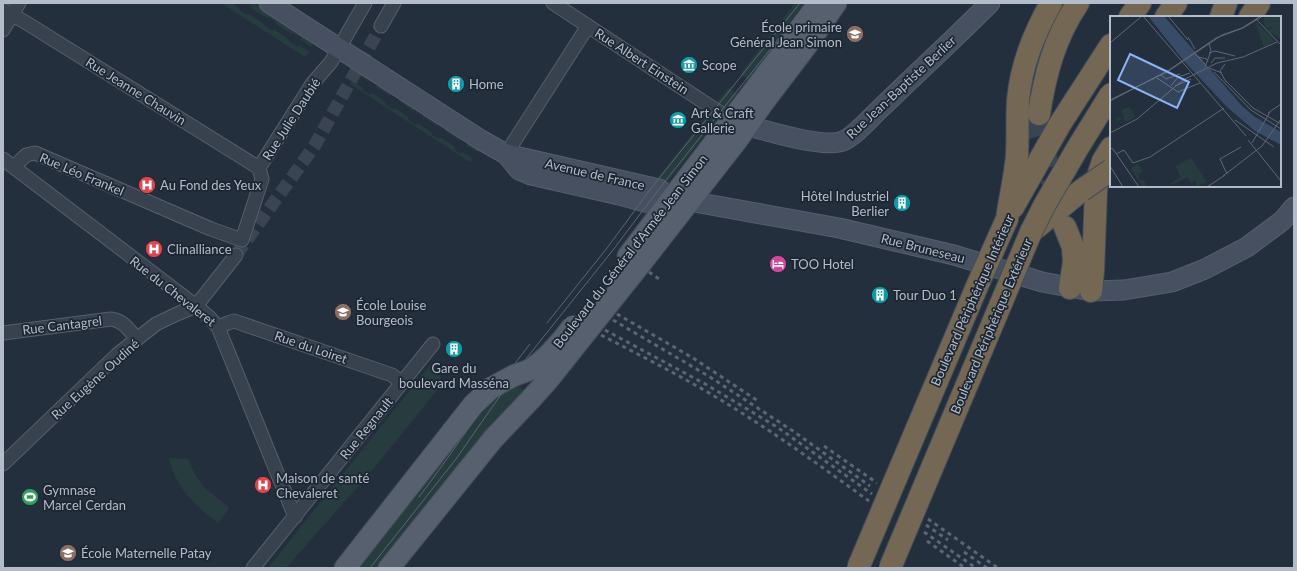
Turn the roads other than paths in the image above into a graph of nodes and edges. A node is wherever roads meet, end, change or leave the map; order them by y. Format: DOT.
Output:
graph roads {
  1 [pos="19,3"];
  2 [pos="269,3"];
  3 [pos="365,3"];
  4 [pos="394,3"];
  5 [pos="553,3"];
  6 [pos="819,3"];
  7 [pos="836,3"];
  8 [pos="990,3"];
  9 [pos="1051,3"];
  10 [pos="1078,3"];
  11 [pos="1140,3"];
  12 [pos="1176,3"];
  13 [pos="1226,3"];
  14 [pos="8,13"];
  15 [pos="1131,16"];
  16 [pos="1167,16"];
  17 [pos="1221,16"];
  18 [pos="381,26"];
  19 [pos="588,26"];
  20 [pos="3,30"];
  21 [pos="1110,47"];
  22 [pos="335,55"];
  23 [pos="1110,96"];
  24 [pos="1039,114"];
  25 [pos="739,123"];
  26 [pos="1110,150"];
  27 [pos="506,154"];
  28 [pos="3,159"];
  29 [pos="14,168"];
  30 [pos="259,168"];
  31 [pos="1110,171"];
  32 [pos="680,200"];
  33 [pos="1294,207"];
  34 [pos="1006,219"];
  35 [pos="1066,227"];
  36 [pos="1031,232"];
  37 [pos="242,240"];
  38 [pos="236,255"];
  39 [pos="635,259"];
  40 [pos="1070,288"];
  41 [pos="1091,291"];
  42 [pos="196,306"];
  43 [pos="218,327"];
  44 [pos="3,333"];
  45 [pos="137,339"];
  46 [pos="433,344"];
  47 [pos="402,383"];
  48 [pos="3,464"];
  49 [pos="295,517"];
  50 [pos="253,568"];
  51 [pos="344,568"];
  52 [pos="388,568"];
  53 [pos="858,568"];
  54 [pos="890,568"];
  1 -- 14 [label="street"];
  2 -- 22 [label="main road, Avenue de France"];
  3 -- 22 [label="street, Rue Julie Daubié"];
  4 -- 18 [label="street"];
  5 -- 19 [label="street, Rue Albert Einstein"];
  6 -- 25 [label="main road, Boulevard du Général d'Armée Jean Simon"];
  7 -- 25 [label="main road, Boulevard du Général d'Armée Jean Simon"];
  8 -- 25 [label="main road, Rue Jean-Baptiste Berlier"];
  9 -- 34 [label="highway"];
  10 -- 24 [label="highway"];
  11 -- 15 [label="highway"];
  12 -- 16 [label="highway"];
  13 -- 17 [label="highway"];
  14 -- 20 [label="street"];
  14 -- 30 [label="street, Rue Jeanne Chauvin"];
  19 -- 25 [label="street, Rue Albert Einstein"];
  19 -- 27 [label="street"];
  21 -- 34 [label="highway, Boulevard Périphérique Intérieur"];
  22 -- 27 [label="main road, Avenue de France"];
  22 -- 30 [label="street, Rue Julie Daubié"];
  23 -- 36 [label="highway, Boulevard Périphérique Extérieur, bridge"];
  25 -- 32 [label="main road, Boulevard du Général d'Armée Jean Simon"];
  26 -- 41 [label="highway"];
  27 -- 32 [label="main road, Avenue de France"];
  28 -- 29 [label="street, Rue du Chevaleret"];
  29 -- 37 [label="street, Rue Léo Frankel"];
  29 -- 42 [label="street, Rue du Chevaleret"];
  30 -- 37 [label="street, Rue Julie Daubié"];
  31 -- 36 [label="highway, bridge"];
  32 -- 39 [label="main road, Boulevard du Général d'Armée Jean Simon"];
  32 -- 40 [label="main road, Rue Bruneseau"];
  33 -- 41 [label="main road, Rue Bruneseau"];
  34 -- 53 [label="highway, Boulevard Périphérique Intérieur, bridge"];
  35 -- 40 [label="highway"];
  36 -- 54 [label="highway, Boulevard Périphérique Extérieur, bridge"];
  38 -- 42 [label="street"];
  39 -- 51 [label="main road, Boulevard du Général d'Armée Jean Simon, bridge"];
  39 -- 52 [label="main road, Boulevard du Général d'Armée Jean Simon, bridge"];
  40 -- 41 [label="main road, Rue Bruneseau"];
  42 -- 43 [label="street, Rue du Chevaleret"];
  42 -- 45 [label="street, Rue Eugène Oudiné"];
  43 -- 47 [label="street, Rue du Loiret"];
  43 -- 49 [label="street, Rue du Chevaleret"];
  44 -- 45 [label="street, Rue Cantagrel"];
  45 -- 48 [label="street, Rue Eugène Oudiné"];
  46 -- 47 [label="street, Rue Regnault"];
  47 -- 49 [label="street, Rue Regnault"];
  49 -- 50 [label="street, Rue Regnault"];
}
